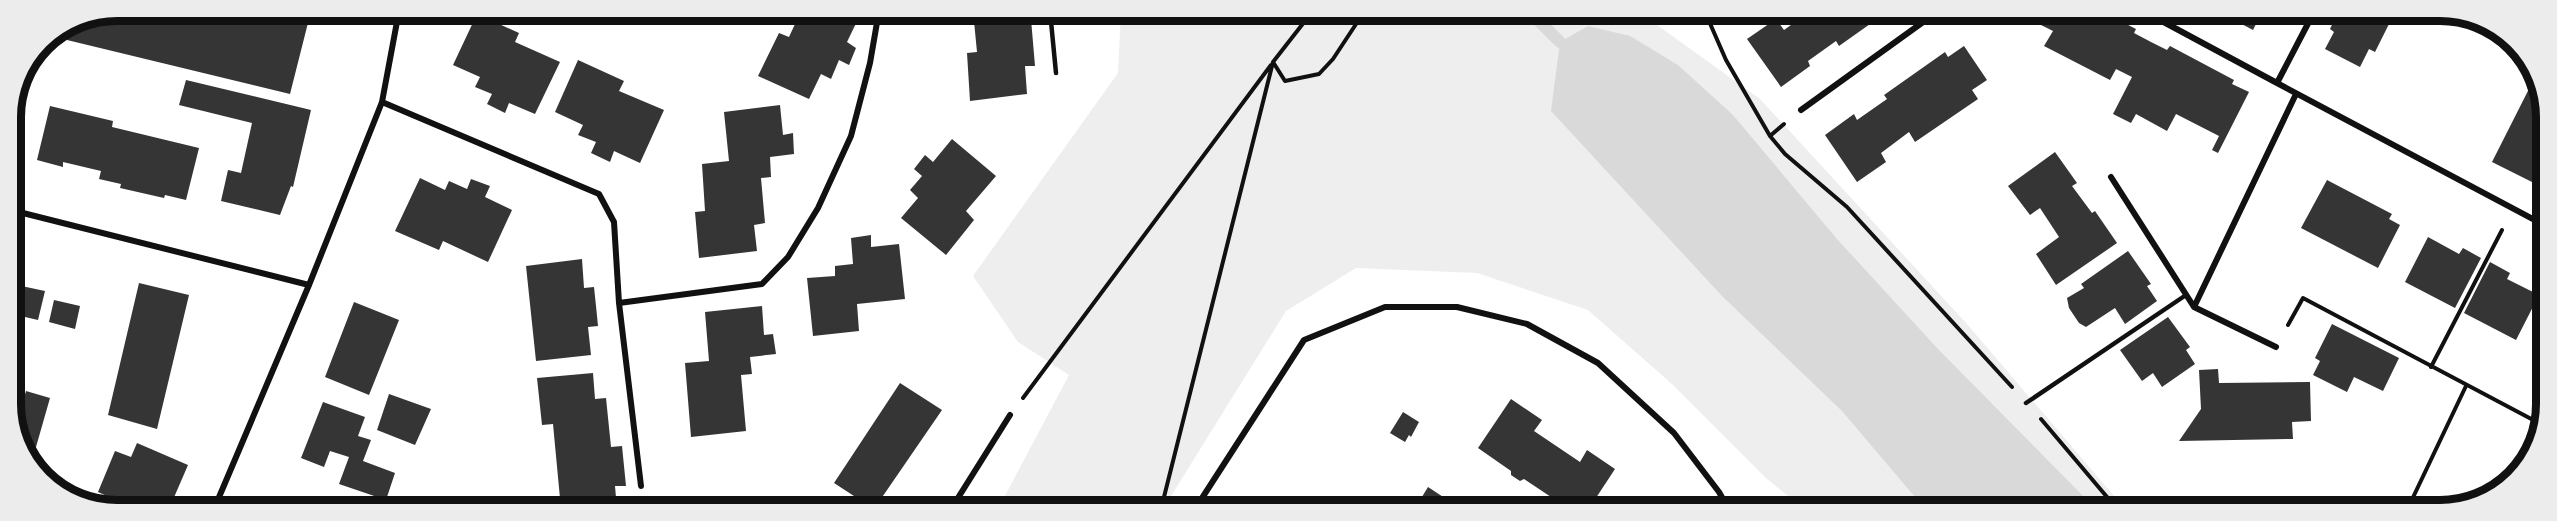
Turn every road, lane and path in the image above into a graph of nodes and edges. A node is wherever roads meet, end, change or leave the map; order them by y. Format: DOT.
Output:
graph roads {
  1 [pos="397,21"];
  2 [pos="877,21"];
  3 [pos="1051,21"];
  4 [pos="1305,21"];
  5 [pos="1358,21"];
  6 [pos="1709,21"];
  7 [pos="1925,21"];
  8 [pos="2162,21"];
  9 [pos="2309,21"];
  10 [pos="1273,62"];
  11 [pos="1056,73"];
  12 [pos="2277,83"];
  13 [pos="2296,94"];
  14 [pos="382,102"];
  15 [pos="1801,110"];
  16 [pos="2111,177"];
  17 [pos="2514,208"];
  18 [pos="21,213"];
  19 [pos="2536,220"];
  20 [pos="309,285"];
  21 [pos="2186,295"];
  22 [pos="620,303"];
  23 [pos="2194,308"];
  24 [pos="2276,347"];
  25 [pos="2431,367"];
  26 [pos="2466,386"];
  27 [pos="2026,403"];
  28 [pos="1010,415"];
  29 [pos="2534,421"];
  30 [pos="641,486"];
  31 [pos="218,500"];
  32 [pos="957,500"];
  33 [pos="1163,500"];
  34 [pos="1201,500"];
  35 [pos="1723,500"];
  36 [pos="2109,500"];
  37 [pos="2412,500"];
  1 -- 14 [label="street"];
  2 -- 22 [label="street"];
  3 -- 11 [label="lane"];
  4 -- 10 [label="path"];
  5 -- 10 [label="path"];
  6 -- 27 [label="path"];
  7 -- 15 [label="street"];
  8 -- 12 [label="street"];
  9 -- 12 [label="street"];
  10 -- 28 [label="path"];
  10 -- 33 [label="path"];
  12 -- 13 [label="street"];
  13 -- 17 [label="street"];
  13 -- 23 [label="street"];
  14 -- 20 [label="street"];
  14 -- 22 [label="street"];
  16 -- 21 [label="street"];
  17 -- 19 [label="street"];
  17 -- 25 [label="path"];
  18 -- 20 [label="street"];
  20 -- 31 [label="street"];
  21 -- 23 [label="street"];
  21 -- 27 [label="lane"];
  22 -- 30 [label="street"];
  23 -- 24 [label="street"];
  24 -- 25 [label="path"];
  25 -- 26 [label="path"];
  26 -- 29 [label="path"];
  26 -- 37 [label="path"];
  27 -- 36 [label="path"];
  28 -- 32 [label="street"];
  34 -- 35 [label="street"];
}
